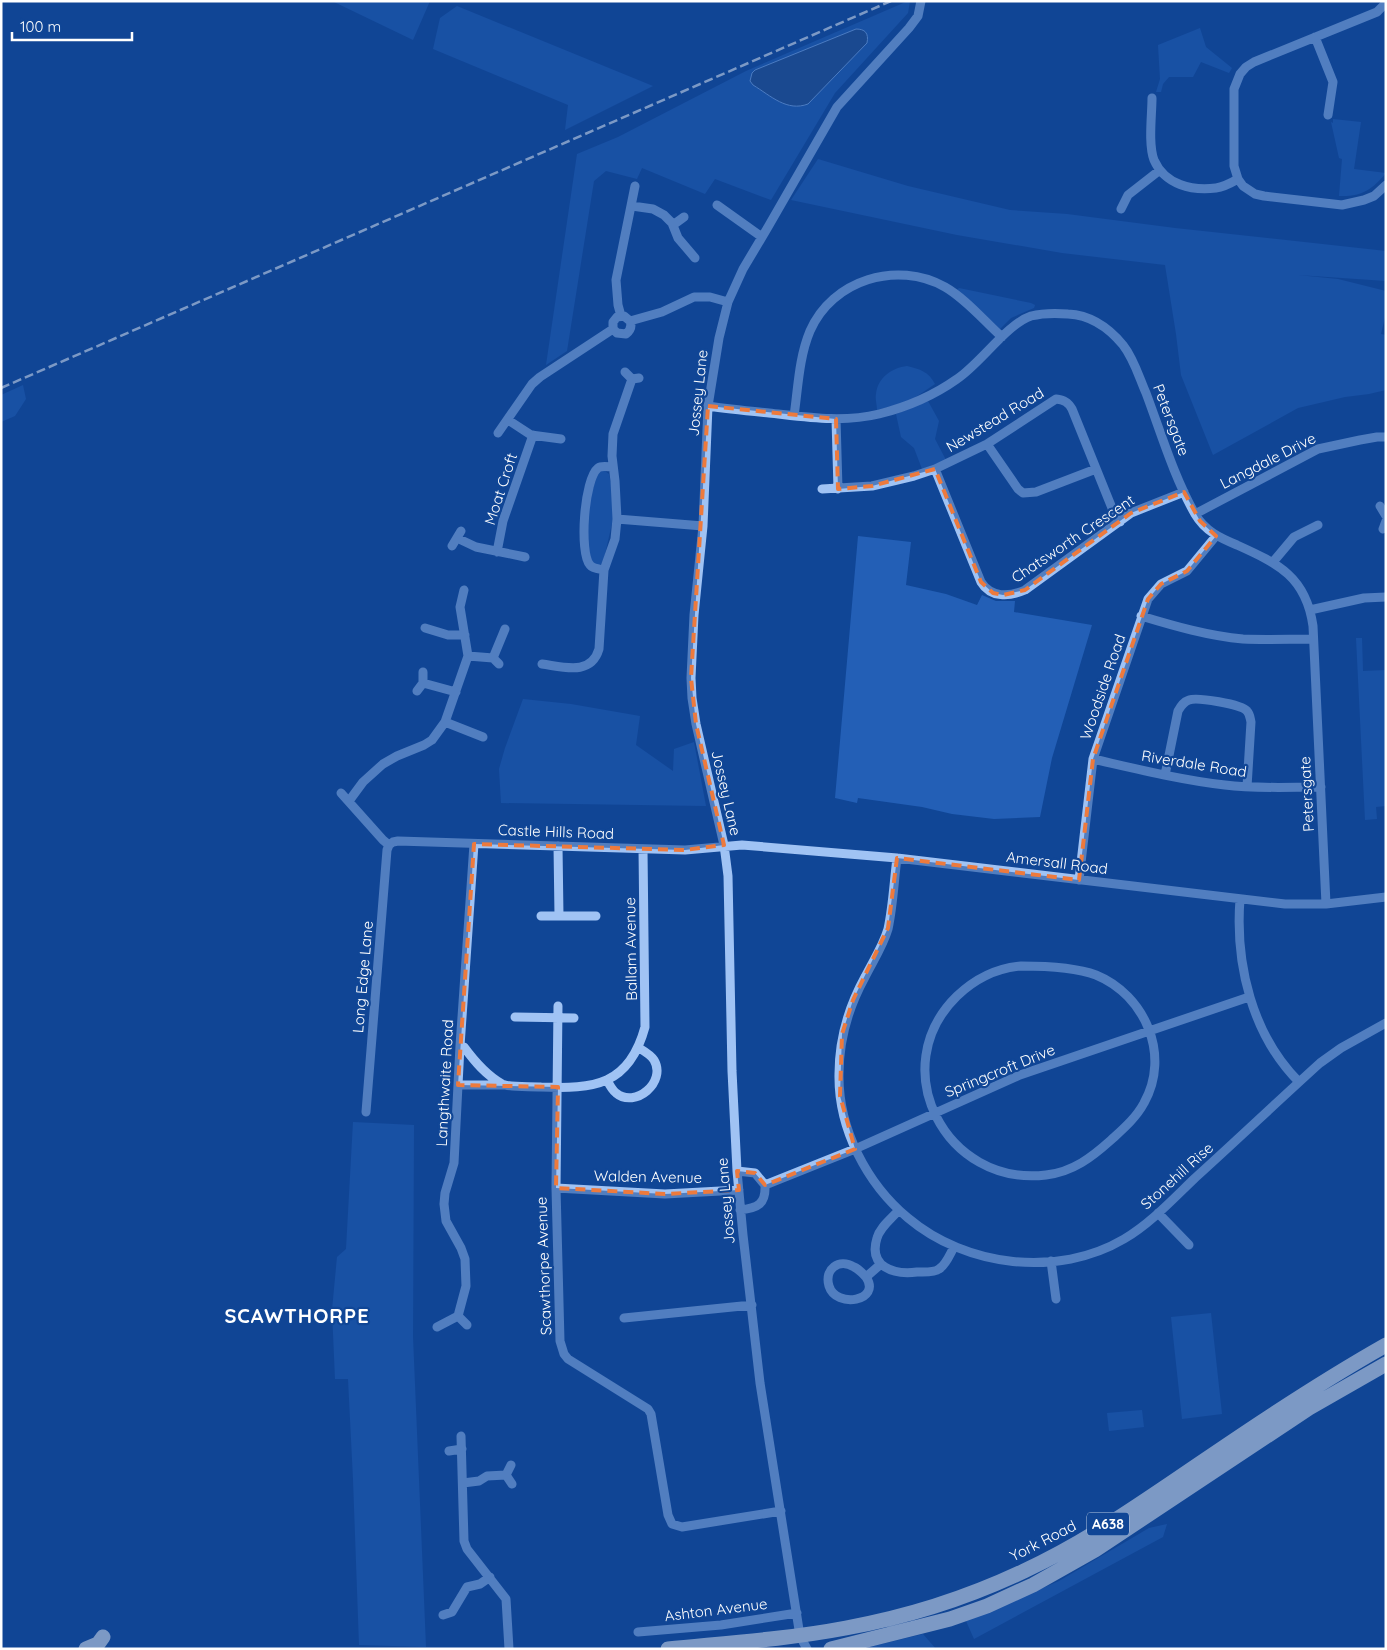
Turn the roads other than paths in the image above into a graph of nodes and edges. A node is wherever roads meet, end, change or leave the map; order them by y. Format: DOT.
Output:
graph roads {
  1 [pos="921,1"];
  2 [pos="1385,6"];
  3 [pos="1316,37"];
  4 [pos="1152,98"];
  5 [pos="1328,115"];
  6 [pos="1160,170"];
  7 [pos="1238,179"];
  8 [pos="635,186"];
  9 [pos="1385,188"];
  10 [pos="717,205"];
  11 [pos="632,206"];
  12 [pos="1120,209"];
  13 [pos="684,217"];
  14 [pos="673,225"];
  15 [pos="762,238"];
  16 [pos="695,258"];
  17 [pos="728,302"];
  18 [pos="621,316"];
  19 [pos="630,321"];
  20 [pos="613,329"];
  21 [pos="1002,337"];
  22 [pos="625,372"];
  23 [pos="708,406"];
  24 [pos="794,416"];
  25 [pos="836,419"];
  26 [pos="508,420"];
  27 [pos="498,433"];
  28 [pos="533,435"];
  29 [pos="1386,437"];
  30 [pos="561,439"];
  31 [pos="987,444"];
  32 [pos="613,467"];
  33 [pos="935,469"];
  34 [pos="1096,469"];
  35 [pos="822,489"];
  36 [pos="838,489"];
  37 [pos="1184,492"];
  38 [pos="1380,506"];
  39 [pos="1195,514"];
  40 [pos="1386,516"];
  41 [pos="617,518"];
  42 [pos="1120,522"];
  43 [pos="1318,525"];
  44 [pos="702,526"];
  45 [pos="1216,536"];
  46 [pos="452,546"];
  47 [pos="497,552"];
  48 [pos="525,557"];
  49 [pos="1273,562"];
  50 [pos="604,570"];
  51 [pos="464,590"];
  52 [pos="1386,597"];
  53 [pos="1310,610"];
  54 [pos="1142,616"];
  55 [pos="425,628"];
  56 [pos="505,629"];
  57 [pos="465,634"];
  58 [pos="1313,639"];
  59 [pos="468,656"];
  60 [pos="542,664"];
  61 [pos="423,672"];
  62 [pos="423,683"];
  63 [pos="417,691"];
  64 [pos="456,692"];
  65 [pos="445,722"];
  66 [pos="483,737"];
  67 [pos="1094,759"];
  68 [pos="1165,775"];
  69 [pos="1247,787"];
  70 [pos="1321,787"];
  71 [pos="341,793"];
  72 [pos="348,801"];
  73 [pos="474,844"];
  74 [pos="389,845"];
  75 [pos="724,845"];
  76 [pos="558,846"];
  77 [pos="643,849"];
  78 [pos="898,858"];
  79 [pos="1079,880"];
  80 [pos="1386,897"];
  81 [pos="1240,900"];
  82 [pos="1326,904"];
  83 [pos="541,916"];
  84 [pos="559,916"];
  85 [pos="596,916"];
  86 [pos="1249,998"];
  87 [pos="558,1006"];
  88 [pos="515,1017"];
  89 [pos="558,1018"];
  90 [pos="574,1018"];
  91 [pos="1386,1024"];
  92 [pos="1150,1031"];
  93 [pos="460,1046"];
  94 [pos="639,1048"];
  95 [pos="607,1080"];
  96 [pos="1299,1082"];
  97 [pos="458,1085"];
  98 [pos="504,1085"];
  99 [pos="558,1087"];
  100 [pos="366,1112"];
  101 [pos="935,1113"];
  102 [pos="855,1149"];
  103 [pos="737,1171"];
  104 [pos="766,1185"];
  105 [pos="556,1188"];
  106 [pos="739,1190"];
  107 [pos="740,1210"];
  108 [pos="898,1211"];
  109 [pos="1158,1212"];
  110 [pos="1189,1245"];
  111 [pos="954,1247"];
  112 [pos="1051,1261"];
  113 [pos="881,1264"];
  114 [pos="866,1277"];
  115 [pos="1056,1300"];
  116 [pos="752,1305"];
  117 [pos="458,1316"];
  118 [pos="624,1318"];
  119 [pos="467,1325"];
  120 [pos="437,1327"];
  121 [pos="1386,1345"];
  122 [pos="1386,1364"];
  123 [pos="461,1436"];
  124 [pos="462,1450"];
  125 [pos="449,1451"];
  126 [pos="511,1465"];
  127 [pos="506,1475"];
  128 [pos="463,1483"];
  129 [pos="512,1484"];
  130 [pos="781,1511"];
  131 [pos="490,1577"];
  132 [pos="458,1580"];
  133 [pos="467,1587"];
  134 [pos="797,1613"];
  135 [pos="443,1614"];
  136 [pos="914,1628"];
  137 [pos="638,1632"];
  138 [pos="803,1642"];
  139 [pos="104,1643"];
  140 [pos="86,1649"];
  141 [pos="509,1649"];
  142 [pos="668,1649"];
  143 [pos="831,1649"];
  1 -- 15 [label="street, Jossey Lane"];
  2 -- 3 [label="street"];
  3 -- 5 [label="street"];
  3 -- 7 [label="street"];
  4 -- 6 [label="street"];
  6 -- 7 [label="street"];
  6 -- 12 [label="street"];
  7 -- 9 [label="street"];
  8 -- 11 [label="street"];
  10 -- 15 [label="street"];
  11 -- 14 [label="street"];
  11 -- 18 [label="street"];
  13 -- 14 [label="street"];
  14 -- 16 [label="street"];
  15 -- 17 [label="street, Jossey Lane"];
  17 -- 19 [label="street"];
  17 -- 23 [label="street, Jossey Lane"];
  18 -- 19 [label="street"];
  18 -- 20 [label="street"];
  19 -- 20 [label="street"];
  20 -- 26 [label="street"];
  21 -- 24 [label="street"];
  21 -- 25 [label="street, Petersgate"];
  21 -- 37 [label="street, Petersgate"];
  22 -- 32 [label="street"];
  23 -- 24 [label="street, Petersgate"];
  23 -- 44 [label="street, Jossey Lane"];
  24 -- 25 [label="street, Petersgate"];
  25 -- 36 [label="street"];
  26 -- 27 [label="street"];
  26 -- 28 [label="street"];
  28 -- 30 [label="street"];
  28 -- 47 [label="street, Moat Croft"];
  29 -- 39 [label="street, Langdale Drive"];
  31 -- 33 [label="street, Newstead Road"];
  31 -- 34 [label="street"];
  31 -- 34 [label="street, Newstead Road"];
  32 -- 41 [label="street"];
  32 -- 50 [label="street"];
  33 -- 36 [label="street, Newstead Road"];
  33 -- 42 [label="street, Chatsworth Crescent"];
  34 -- 42 [label="street, Newstead Road"];
  35 -- 36 [label="street, Newstead Road"];
  37 -- 39 [label="street, Petersgate"];
  37 -- 42 [label="street, Chatsworth Crescent"];
  38 -- 40 [label="street"];
  39 -- 45 [label="street, Petersgate"];
  41 -- 44 [label="street"];
  41 -- 50 [label="street"];
  43 -- 49 [label="street"];
  44 -- 75 [label="street, Jossey Lane"];
  45 -- 49 [label="street, Petersgate"];
  45 -- 54 [label="street, Woodside Road"];
  46 -- 47 [label="street"];
  47 -- 48 [label="street"];
  49 -- 53 [label="street, Petersgate"];
  50 -- 60 [label="street"];
  51 -- 57 [label="street"];
  52 -- 53 [label="street"];
  53 -- 58 [label="street, Petersgate"];
  54 -- 58 [label="street"];
  54 -- 67 [label="street, Woodside Road"];
  55 -- 57 [label="street"];
  56 -- 59 [label="street"];
  57 -- 59 [label="street"];
  58 -- 70 [label="street, Petersgate"];
  59 -- 64 [label="street"];
  61 -- 62 [label="street"];
  62 -- 63 [label="street"];
  62 -- 64 [label="street"];
  64 -- 65 [label="street"];
  65 -- 66 [label="street"];
  65 -- 72 [label="street"];
  67 -- 68 [label="street, Riverdale Road"];
  67 -- 79 [label="street, Woodside Road"];
  68 -- 69 [label="street, Riverdale Road"];
  68 -- 69 [label="street"];
  69 -- 70 [label="street, Riverdale Road"];
  70 -- 82 [label="street, Petersgate"];
  71 -- 72 [label="street"];
  72 -- 74 [label="street"];
  73 -- 74 [label="street, Castle Hills Road"];
  73 -- 76 [label="street, Castle Hills Road"];
  73 -- 93 [label="street, Langthwaite Road"];
  74 -- 100 [label="street, Long Edge Lane"];
  75 -- 77 [label="street, Castle Hills Road"];
  75 -- 78 [label="street, Amersall Road"];
  75 -- 103 [label="street, Jossey Lane"];
  76 -- 77 [label="street, Castle Hills Road"];
  76 -- 84 [label="street"];
  77 -- 94 [label="street, Ballam Avenue"];
  78 -- 79 [label="street, Amersall Road"];
  78 -- 102 [label="street, Stonehill Rise"];
  79 -- 81 [label="street, Amersall Road"];
  80 -- 82 [label="street, Amersall Road"];
  81 -- 82 [label="street, Amersall Road"];
  81 -- 86 [label="street"];
  83 -- 84 [label="street"];
  84 -- 85 [label="street"];
  86 -- 92 [label="street, Springcroft Drive"];
  86 -- 96 [label="street"];
  87 -- 89 [label="street, Scawthorpe Avenue"];
  88 -- 89 [label="street"];
  89 -- 90 [label="street"];
  89 -- 99 [label="street, Scawthorpe Avenue"];
  91 -- 96 [label="street, Stonehill Rise"];
  92 -- 101 [label="street, Springcroft Drive"];
  92 -- 101 [label="street"];
  92 -- 101 [label="street"];
  93 -- 97 [label="street, Langthwaite Road"];
  93 -- 98 [label="street"];
  94 -- 95 [label="street, Ballam Avenue"];
  94 -- 95 [label="street"];
  95 -- 99 [label="street, Ballam Avenue"];
  96 -- 109 [label="street, Stonehill Rise"];
  97 -- 98 [label="street, Ballam Avenue"];
  97 -- 117 [label="street, Langthwaite Road"];
  98 -- 99 [label="street, Ballam Avenue"];
  99 -- 105 [label="street, Scawthorpe Avenue"];
  101 -- 102 [label="street, Springcroft Drive"];
  102 -- 104 [label="street, Springcroft Drive"];
  102 -- 108 [label="street, Stonehill Rise"];
  103 -- 104 [label="street"];
  103 -- 106 [label="street, Jossey Lane"];
  104 -- 107 [label="street"];
  105 -- 106 [label="street, Walden Avenue"];
  105 -- 130 [label="street, Scawthorpe Avenue"];
  106 -- 107 [label="street, Jossey Lane"];
  107 -- 116 [label="street, Jossey Lane"];
  108 -- 111 [label="street, Stonehill Rise"];
  108 -- 113 [label="street"];
  109 -- 110 [label="street"];
  109 -- 112 [label="street, Stonehill Rise"];
  111 -- 112 [label="street, Stonehill Rise"];
  111 -- 113 [label="street"];
  112 -- 115 [label="street"];
  113 -- 114 [label="street"];
  114 -- 114 [label="street"];
  116 -- 118 [label="street"];
  116 -- 130 [label="street, Jossey Lane"];
  117 -- 119 [label="street"];
  117 -- 120 [label="street"];
  121 -- 138 [label="highway, York Road / A638"];
  122 -- 136 [label="highway, A638"];
  123 -- 124 [label="street"];
  124 -- 125 [label="street"];
  124 -- 128 [label="street"];
  126 -- 127 [label="street"];
  127 -- 128 [label="street"];
  127 -- 129 [label="street"];
  128 -- 131 [label="street"];
  130 -- 134 [label="street, Jossey Lane"];
  131 -- 133 [label="street"];
  131 -- 141 [label="street"];
  132 -- 133 [label="street"];
  133 -- 135 [label="street"];
  134 -- 137 [label="street, Ashton Avenue"];
  134 -- 138 [label="street, Jossey Lane"];
  136 -- 138 [label="highway"];
  136 -- 143 [label="highway, A638"];
  138 -- 142 [label="highway, York Road / A638"];
  139 -- 140 [label="highway"];
}
